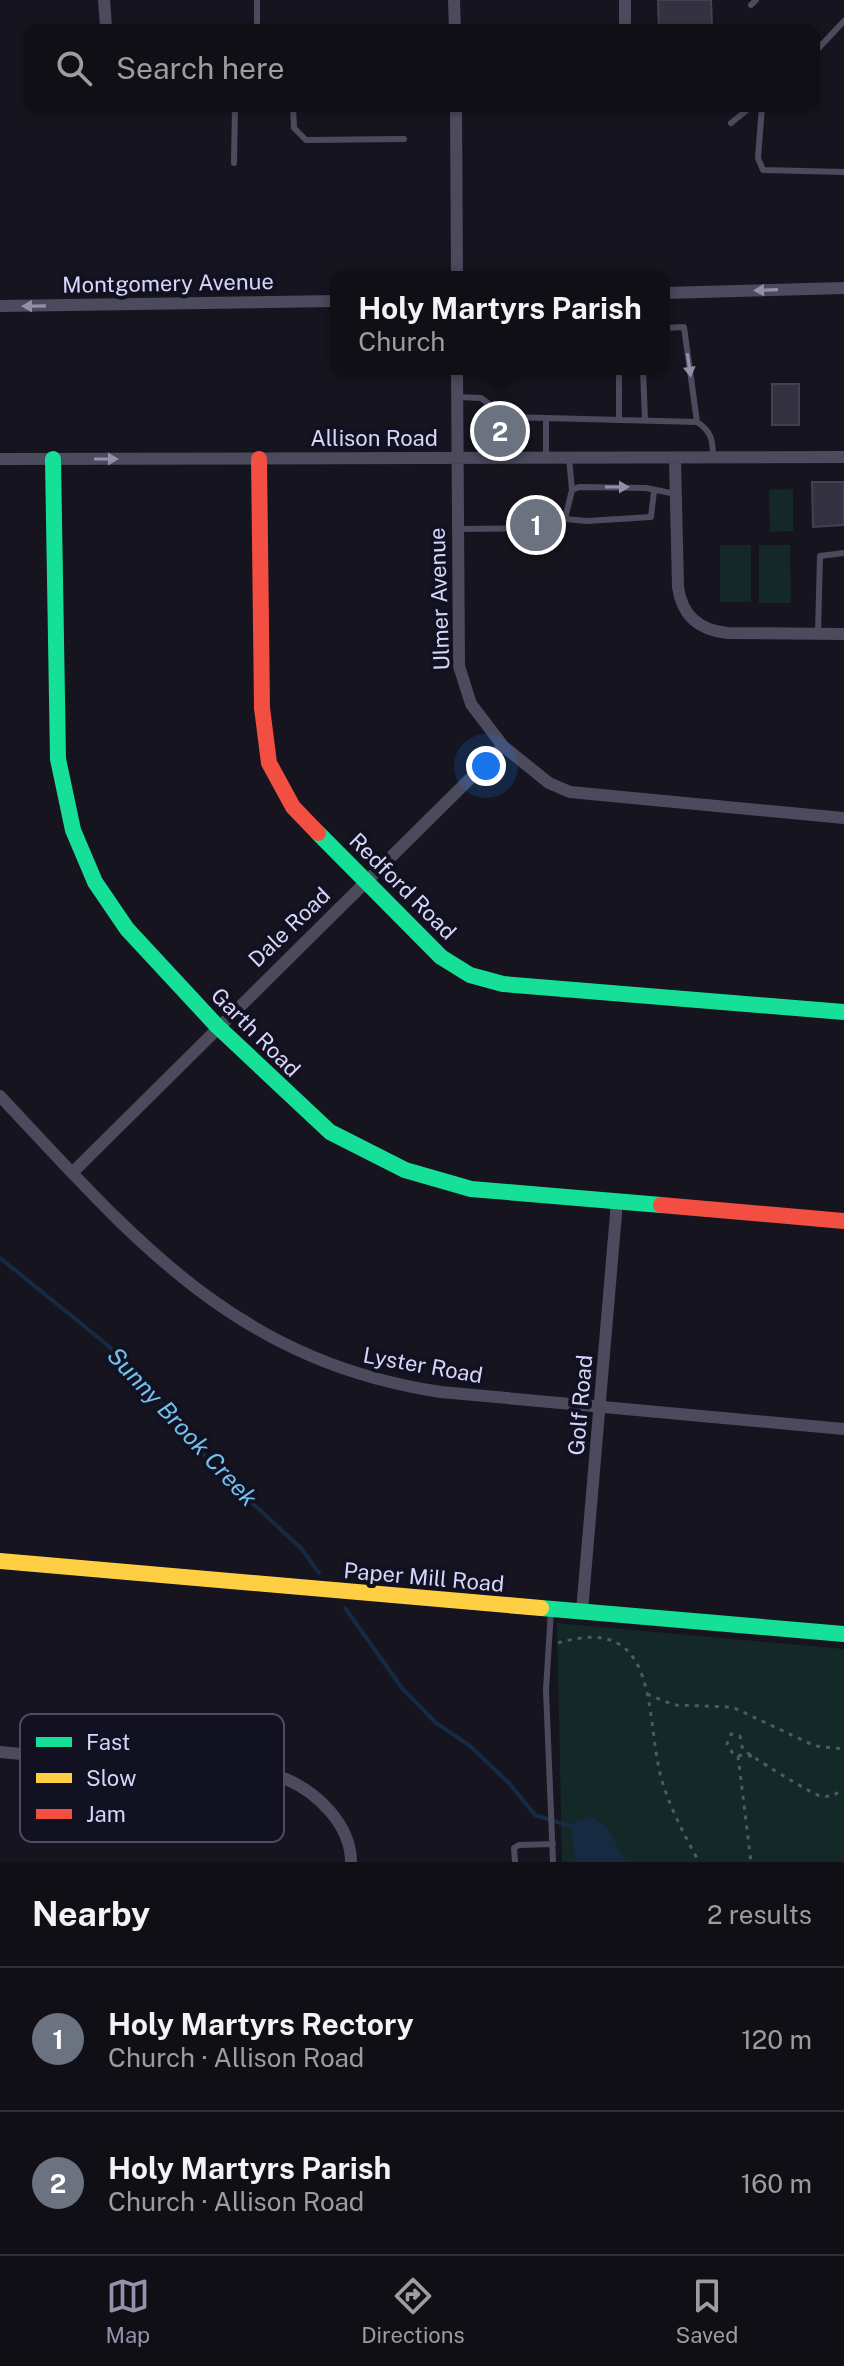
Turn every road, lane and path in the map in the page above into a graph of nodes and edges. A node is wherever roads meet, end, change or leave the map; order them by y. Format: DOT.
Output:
graph roads {
  1 [pos="104,0"];
  2 [pos="257,0"];
  3 [pos="454,0"];
  4 [pos="625,0"];
  5 [pos="844,21"];
  6 [pos="106,24"];
  7 [pos="257,24"];
  8 [pos="455,24"];
  9 [pos="625,24"];
  10 [pos="820,47"];
  11 [pos="235,112"];
  12 [pos="293,112"];
  13 [pos="456,112"];
  14 [pos="745,112"];
  15 [pos="762,112"];
  16 [pos="731,123"];
  17 [pos="404,139"];
  18 [pos="234,163"];
  19 [pos="844,172"];
  20 [pos="457,271"];
  21 [pos="844,288"];
  22 [pos="670,293"];
  23 [pos="330,301"];
  24 [pos="0,306"];
  25 [pos="670,328"];
  26 [pos="457,375"];
  27 [pos="619,375"];
  28 [pos="643,375"];
  29 [pos="457,397"];
  30 [pos="546,418"];
  31 [pos="619,419"];
  32 [pos="645,420"];
  33 [pos="697,422"];
  34 [pos="456,457"];
  35 [pos="844,457"];
  36 [pos="546,458"];
  37 [pos="569,458"];
  38 [pos="0,459"];
  39 [pos="53,459"];
  40 [pos="259,459"];
  41 [pos="675,459"];
  42 [pos="713,459"];
  43 [pos="576,489"];
  44 [pos="654,491"];
  45 [pos="676,494"];
  46 [pos="565,519"];
  47 [pos="457,529"];
  48 [pos="844,553"];
  49 [pos="818,633"];
  50 [pos="844,634"];
  51 [pos="503,746"];
  52 [pos="844,818"];
  53 [pos="366,880"];
  54 [pos="844,1012"];
  55 [pos="217,1026"];
  56 [pos="0,1096"];
  57 [pos="72,1173"];
  58 [pos="617,1202"];
  59 [pos="844,1221"];
  60 [pos="600,1408"];
  61 [pos="844,1429"];
  62 [pos="0,1561"];
  63 [pos="551,1609"];
  64 [pos="582,1611"];
  65 [pos="844,1634"];
  66 [pos="549,1646"];
  67 [pos="647,1694"];
  68 [pos="844,1749"];
  69 [pos="0,1752"];
  70 [pos="20,1754"];
  71 [pos="738,1756"];
  72 [pos="752,1756"];
  73 [pos="284,1779"];
  74 [pos="844,1790"];
  75 [pos="553,1844"];
  76 [pos="351,1862"];
  77 [pos="515,1862"];
  78 [pos="553,1862"];
  79 [pos="699,1862"];
  80 [pos="751,1862"];
  1 -- 6 [label="street"];
  2 -- 7 [label="lane"];
  3 -- 8 [label="street"];
  4 -- 9 [label="street"];
  5 -- 10 [label="lane"];
  11 -- 18 [label="lane"];
  12 -- 17 [label="lane"];
  13 -- 20 [label="street"];
  14 -- 16 [label="lane"];
  15 -- 19 [label="lane"];
  21 -- 22 [label="street, one-way"];
  23 -- 24 [label="street, Montgomery Avenue, one-way"];
  25 -- 33 [label="lane, one-way"];
  26 -- 29 [label="street, Ulmer Avenue"];
  27 -- 31 [label="lane"];
  28 -- 32 [label="lane"];
  29 -- 30 [label="lane"];
  29 -- 34 [label="street, Ulmer Avenue"];
  30 -- 31 [label="lane"];
  30 -- 36 [label="lane"];
  31 -- 32 [label="lane"];
  32 -- 33 [label="lane"];
  33 -- 42 [label="lane"];
  34 -- 36 [label="street, Allison Road"];
  34 -- 40 [label="street, Allison Road"];
  34 -- 47 [label="street, Ulmer Avenue"];
  35 -- 42 [label="street, Allison Road"];
  36 -- 37 [label="street, Allison Road"];
  37 -- 41 [label="street, Allison Road"];
  37 -- 43 [label="lane"];
  38 -- 39 [label="street, Allison Road"];
  39 -- 40 [label="street, Allison Road, one-way"];
  39 -- 55 [label="street, Garth Road"];
  40 -- 53 [label="street, Redford Road"];
  41 -- 42 [label="street, Allison Road"];
  41 -- 45 [label="street"];
  43 -- 44 [label="lane, one-way"];
  43 -- 46 [label="lane"];
  44 -- 45 [label="lane"];
  44 -- 46 [label="lane"];
  45 -- 49 [label="street"];
  46 -- 47 [label="lane"];
  47 -- 51 [label="street, Ulmer Avenue"];
  48 -- 49 [label="lane"];
  49 -- 50 [label="street"];
  51 -- 52 [label="street, Ulmer Avenue"];
  51 -- 53 [label="street, Dale Road"];
  53 -- 54 [label="street, Redford Road"];
  53 -- 55 [label="street, Dale Road"];
  55 -- 57 [label="street, Dale Road"];
  55 -- 58 [label="street, Garth Road"];
  56 -- 57 [label="street, Lyster Road"];
  57 -- 60 [label="street, Lyster Road"];
  58 -- 59 [label="street, Garth Road"];
  58 -- 60 [label="street, Golf Road"];
  60 -- 61 [label="street, Lyster Road"];
  60 -- 64 [label="street, Golf Road"];
  62 -- 63 [label="street, Paper Mill Road"];
  63 -- 64 [label="street, Paper Mill Road"];
  63 -- 66 [label="lane"];
  64 -- 65 [label="street, Paper Mill Road"];
  66 -- 67 [label="path"];
  66 -- 75 [label="lane"];
  67 -- 68 [label="path"];
  67 -- 79 [label="path"];
  69 -- 70 [label="street"];
  71 -- 72 [label="path"];
  71 -- 72 [label="path"];
  71 -- 80 [label="path"];
  72 -- 74 [label="path"];
  73 -- 76 [label="street"];
  75 -- 77 [label="lane"];
  75 -- 78 [label="lane"];
}
